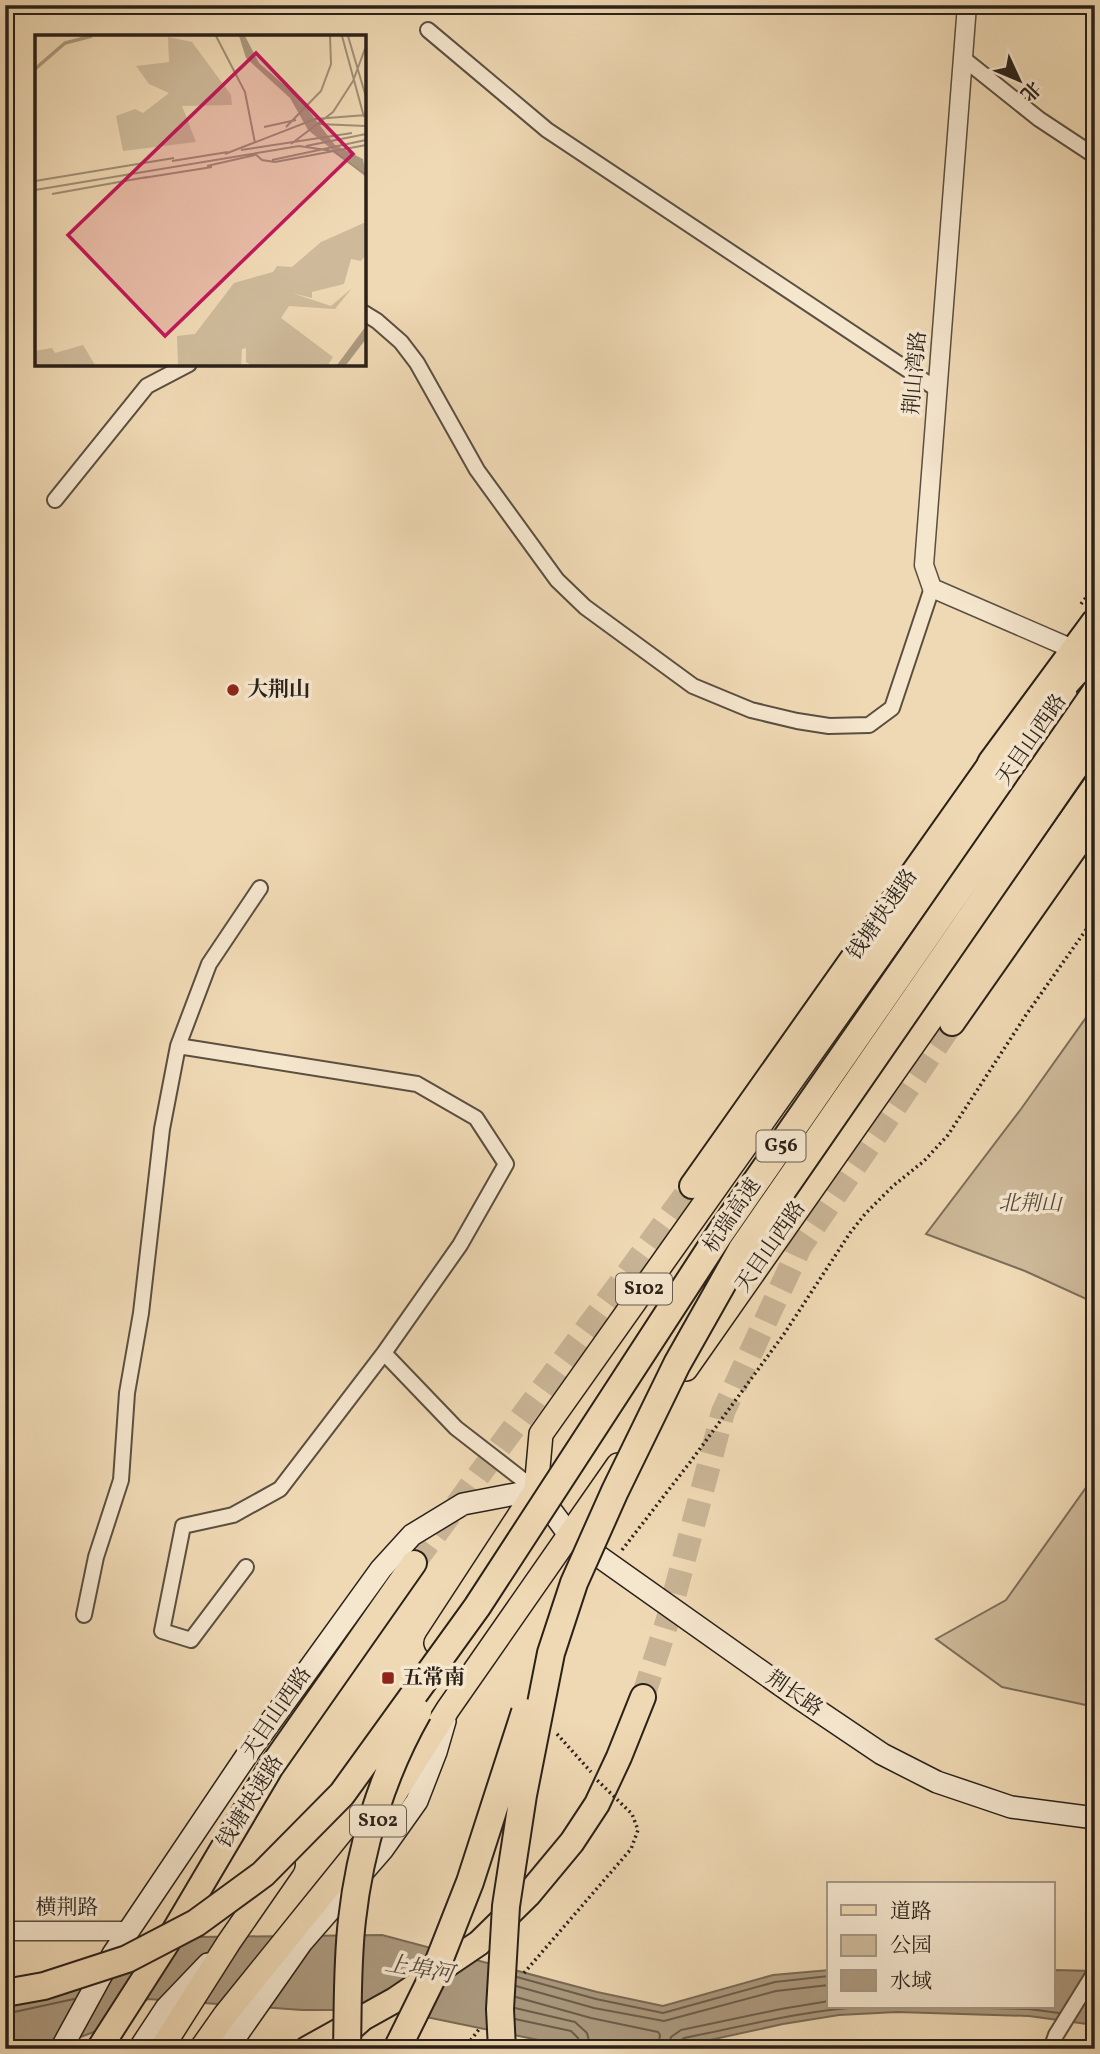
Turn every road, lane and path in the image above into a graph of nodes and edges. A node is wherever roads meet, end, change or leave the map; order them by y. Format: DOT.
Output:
graph roads {
  1 [pos="967,5"];
  2 [pos="428,30"];
  3 [pos="964,59"];
  4 [pos="1095,156"];
  5 [pos="366,314"];
  6 [pos="186,366"];
  7 [pos="938,390"];
  8 [pos="55,500"];
  9 [pos="932,587"];
  10 [pos="1095,622"];
  11 [pos="1087,653"];
  12 [pos="1095,693"];
  13 [pos="1095,738"];
  14 [pos="991,763"];
  15 [pos="1095,785"];
  16 [pos="1095,819"];
  17 [pos="260,888"];
  18 [pos="1095,917"];
  19 [pos="952,1023"];
  20 [pos="178,1046"];
  21 [pos="692,1186"];
  22 [pos="384,1353"];
  23 [pos="536,1490"];
  24 [pos="570,1536"];
  25 [pos="414,1563"];
  26 [pos="610,1564"];
  27 [pos="246,1567"];
  28 [pos="477,1607"];
  29 [pos="84,1615"];
  30 [pos="551,1653"];
  31 [pos="643,1697"];
  32 [pos="595,1778"];
  33 [pos="1095,1818"];
  34 [pos="5,1931"];
  35 [pos="128,1931"];
  36 [pos="300,1933"];
  37 [pos="1095,1972"];
  38 [pos="523,1974"];
  39 [pos="5,1993"];
  40 [pos="177,2007"];
  41 [pos="359,2020"];
  42 [pos="481,2027"];
  43 [pos="1053,2042"];
  44 [pos="61,2049"];
  45 [pos="99,2049"];
  46 [pos="139,2049"];
  47 [pos="161,2049"];
  48 [pos="201,2049"];
  49 [pos="227,2049"];
  50 [pos="307,2049"];
  51 [pos="326,2049"];
  52 [pos="347,2049"];
  53 [pos="397,2049"];
  54 [pos="464,2049"];
  55 [pos="502,2049"];
  1 -- 3 [label="street, 荆山湾路"];
  2 -- 7 [label="street"];
  3 -- 4 [label="street"];
  3 -- 7 [label="street, 荆山湾路"];
  5 -- 9 [label="street"];
  6 -- 8 [label="street"];
  7 -- 9 [label="street, 荆山湾路"];
  9 -- 11 [label="street"];
  10 -- 11 [label="highway"];
  11 -- 14 [label="highway"];
  11 -- 23 [label="main road, 天目山西路 / S102"];
  12 -- 28 [label="highway, 杭瑞高速 / G56, bridge"];
  13 -- 30 [label="highway, 杭瑞高速 / G56, bridge"];
  14 -- 21 [label="highway, 钱塘快速路"];
  15 -- 24 [label="main road, 天目山西路 / S102"];
  16 -- 19 [label="highway"];
  17 -- 20 [label="street"];
  18 -- 26 [label="path"];
  20 -- 22 [label="street"];
  20 -- 29 [label="street"];
  22 -- 23 [label="street"];
  22 -- 27 [label="street"];
  23 -- 24 [label="main road, 荆长路"];
  23 -- 35 [label="main road, 天目山西路"];
  23 -- 40 [label="main road, 天目山西路 / S102"];
  24 -- 26 [label="main road, 荆长路"];
  24 -- 36 [label="main road, 天目山西路 / S102"];
  25 -- 45 [label="highway, 钱塘快速路"];
  26 -- 33 [label="main road, 荆长路"];
  28 -- 39 [label="highway, bridge"];
  28 -- 52 [label="highway, bridge"];
  30 -- 53 [label="highway, bridge"];
  30 -- 55 [label="highway, bridge"];
  31 -- 41 [label="highway, bridge"];
  32 -- 38 [label="path, bridge"];
  34 -- 35 [label="street, 横荆路"];
  35 -- 44 [label="main road, 天目山西路"];
  36 -- 48 [label="main road, 天目山西路 / S102"];
  36 -- 49 [label="main road, 天目山西路"];
  37 -- 43 [label="street"];
  40 -- 46 [label="main road, 天目山西路"];
  40 -- 47 [label="main road, 天目山西路 / S102"];
  41 -- 50 [label="highway"];
  41 -- 51 [label="highway"];
  42 -- 54 [label="path, bridge"];
}
